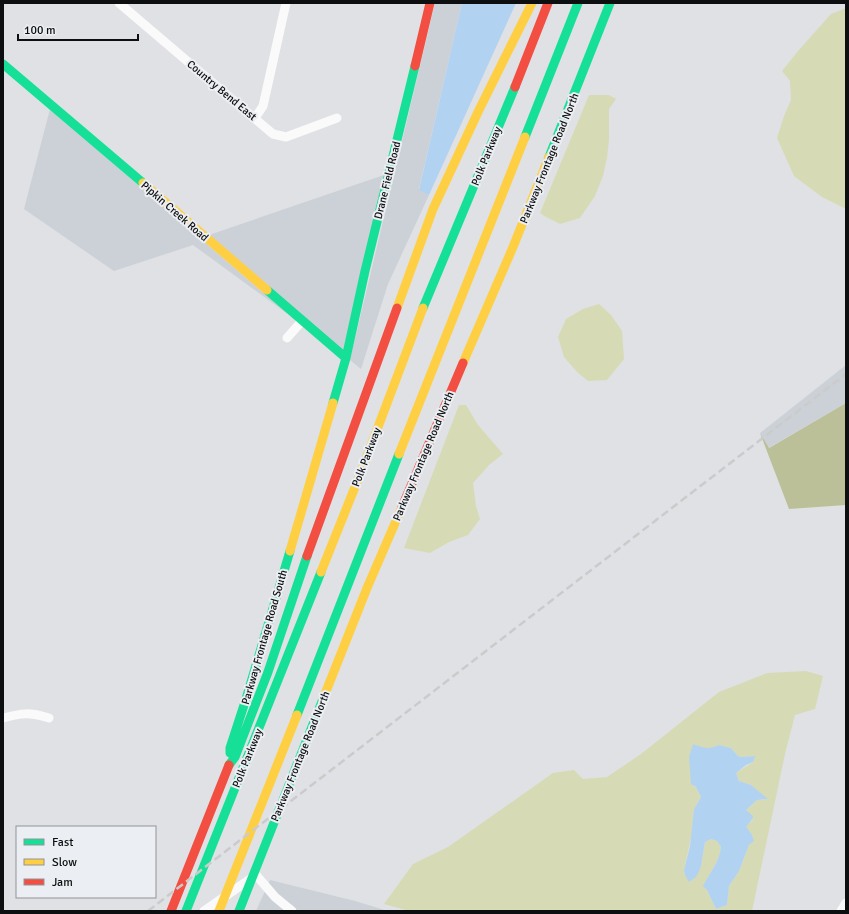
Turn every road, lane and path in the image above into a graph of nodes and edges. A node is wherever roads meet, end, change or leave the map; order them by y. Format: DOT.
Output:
graph roads {
  1 [pos="119,3"];
  2 [pos="286,3"];
  3 [pos="429,3"];
  4 [pos="532,3"];
  5 [pos="548,3"];
  6 [pos="578,3"];
  7 [pos="610,3"];
  8 [pos="3,64"];
  9 [pos="255,118"];
  10 [pos="337,118"];
  11 [pos="302,321"];
  12 [pos="287,338"];
  13 [pos="346,358"];
  14 [pos="3,718"];
  15 [pos="49,718"];
  16 [pos="229,765"];
  17 [pos="846,904"];
  18 [pos="170,911"];
  19 [pos="186,911"];
  20 [pos="204,911"];
  21 [pos="219,911"];
  22 [pos="239,911"];
  23 [pos="292,911"];
  24 [pos="841,911"];
  1 -- 9 [label="street, Country Bend East"];
  2 -- 9 [label="street"];
  3 -- 13 [label="main road, Drane Field Road"];
  4 -- 16 [label="main road"];
  5 -- 19 [label="main road, Polk Parkway"];
  6 -- 21 [label="main road"];
  7 -- 22 [label="main road, Parkway Frontage Road North"];
  8 -- 11 [label="main road, Pipkin Creek Road"];
  9 -- 10 [label="street, Country Bend East"];
  11 -- 12 [label="street"];
  11 -- 13 [label="main road, Pipkin Creek Road"];
  13 -- 16 [label="main road, Parkway Frontage Road South"];
  14 -- 15 [label="street"];
  16 -- 18 [label="main road, Parkway Frontage Road South"];
  17 -- 24 [label="street"];
  20 -- 23 [label="street"];
}
